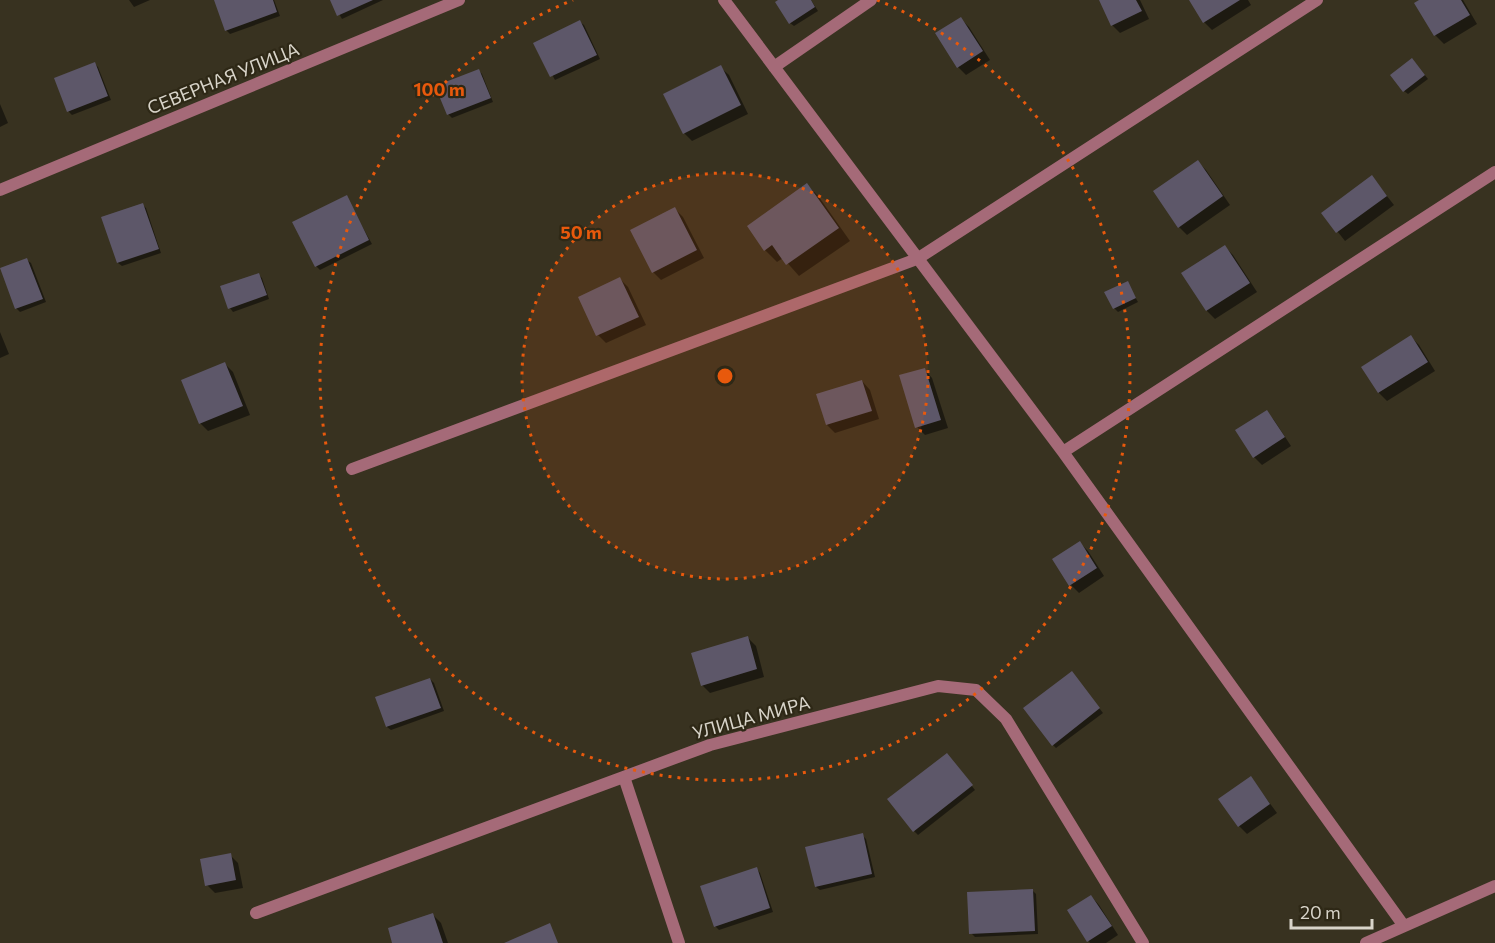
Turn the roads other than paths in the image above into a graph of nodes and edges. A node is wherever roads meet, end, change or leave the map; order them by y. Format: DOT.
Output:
graph roads {
  1 [pos="459,0"];
  2 [pos="724,0"];
  3 [pos="872,0"];
  4 [pos="1317,0"];
  5 [pos="774,67"];
  6 [pos="1495,172"];
  7 [pos="0,190"];
  8 [pos="917,259"];
  9 [pos="1063,452"];
  10 [pos="352,469"];
  11 [pos="624,777"];
  12 [pos="1495,886"];
  13 [pos="256,913"];
  14 [pos="1404,926"];
  15 [pos="679,943"];
  16 [pos="1143,943"];
  17 [pos="1366,943"];
  1 -- 7 [label="street, СЕВЕРНАЯ УЛИЦА"];
  2 -- 5 [label="street"];
  3 -- 5 [label="street"];
  4 -- 8 [label="street"];
  5 -- 8 [label="street"];
  6 -- 9 [label="street"];
  8 -- 9 [label="street"];
  8 -- 10 [label="street"];
  9 -- 14 [label="street"];
  11 -- 13 [label="street, УЛИЦА МИРА"];
  11 -- 15 [label="street"];
  11 -- 16 [label="street, УЛИЦА МИРА"];
  12 -- 14 [label="street"];
  14 -- 17 [label="street"];
}
